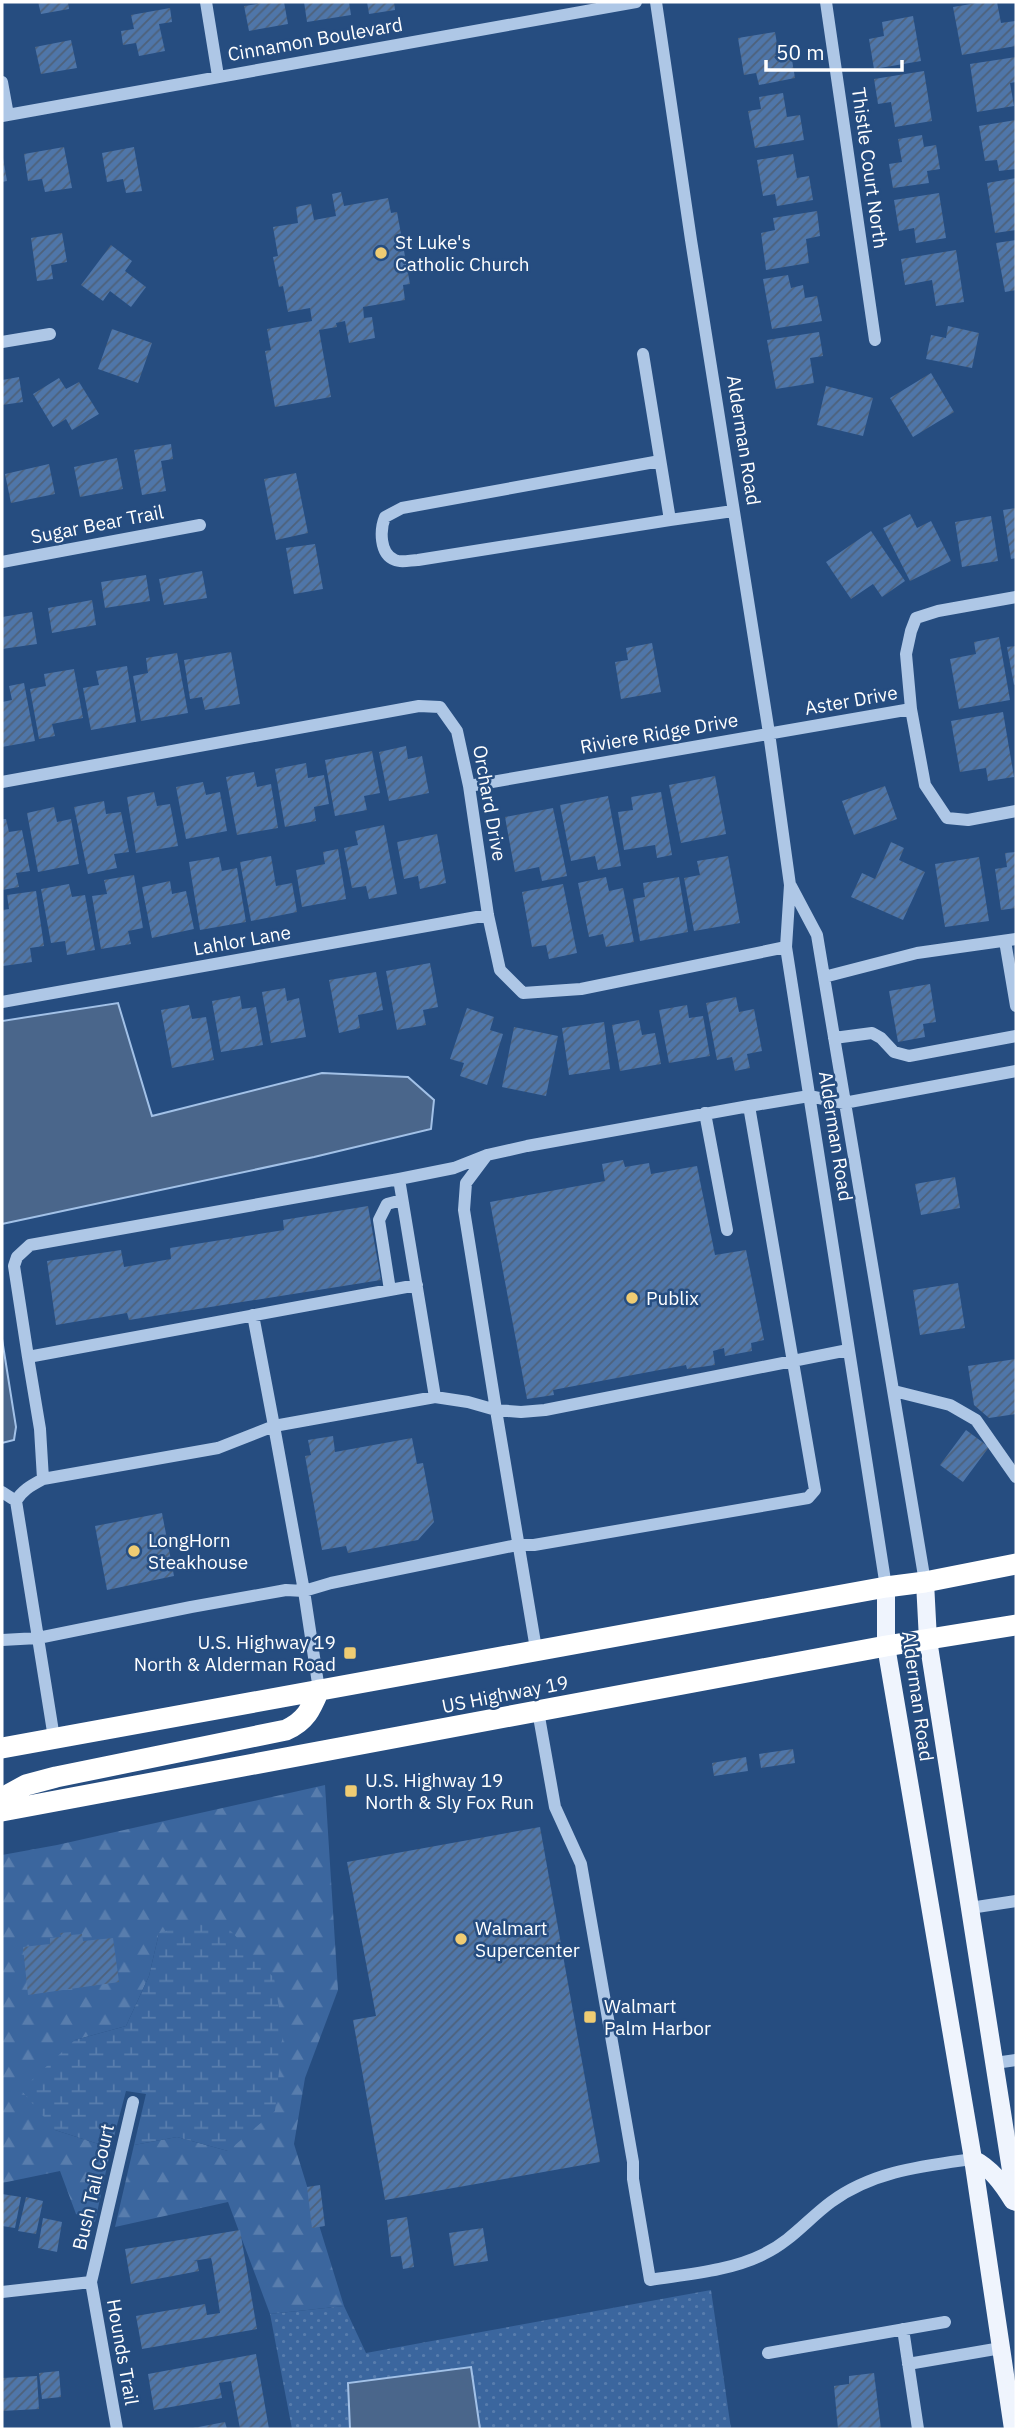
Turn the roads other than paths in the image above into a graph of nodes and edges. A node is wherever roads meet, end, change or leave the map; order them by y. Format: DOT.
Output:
graph roads {
  1 [pos="206,2"];
  2 [pos="636,2"];
  3 [pos="656,2"];
  4 [pos="826,2"];
  5 [pos="218,76"];
  6 [pos="2,82"];
  7 [pos="5,116"];
  8 [pos="50,334"];
  9 [pos="875,340"];
  10 [pos="2,342"];
  11 [pos="643,354"];
  12 [pos="660,461"];
  13 [pos="733,511"];
  14 [pos="670,520"];
  15 [pos="200,525"];
  16 [pos="2,562"];
  17 [pos="1016,597"];
  18 [pos="911,709"];
  19 [pos="769,733"];
  20 [pos="2,782"];
  21 [pos="469,786"];
  22 [pos="1016,811"];
  23 [pos="790,885"];
  24 [pos="488,915"];
  25 [pos="1011,940"];
  26 [pos="786,947"];
  27 [pos="824,977"];
  28 [pos="2,1002"];
  29 [pos="1016,1006"];
  30 [pos="1016,1037"];
  31 [pos="834,1038"];
  32 [pos="1016,1071"];
  33 [pos="809,1096"];
  34 [pos="844,1103"];
  35 [pos="749,1106"];
  36 [pos="705,1113"];
  37 [pos="487,1155"];
  38 [pos="454,1168"];
  39 [pos="399,1178"];
  40 [pos="466,1183"];
  41 [pos="402,1200"];
  42 [pos="727,1230"];
  43 [pos="417,1285"];
  44 [pos="390,1290"];
  45 [pos="253,1315"];
  46 [pos="848,1350"];
  47 [pos="28,1357"];
  48 [pos="793,1360"];
  49 [pos="894,1391"];
  50 [pos="435,1396"];
  51 [pos="496,1410"];
  52 [pos="274,1426"];
  53 [pos="1016,1477"];
  54 [pos="43,1479"];
  55 [pos="2,1492"];
  56 [pos="16,1501"];
  57 [pos="517,1545"];
  58 [pos="1016,1564"];
  59 [pos="925,1582"];
  60 [pos="886,1587"];
  61 [pos="304,1591"];
  62 [pos="1016,1625"];
  63 [pos="38,1638"];
  64 [pos="2,1640"];
  65 [pos="928,1640"];
  66 [pos="886,1646"];
  67 [pos="536,1649"];
  68 [pos="320,1690"];
  69 [pos="538,1711"];
  70 [pos="54,1738"];
  71 [pos="2,1748"];
  72 [pos="2,1798"];
  73 [pos="2,1811"];
  74 [pos="1016,1901"];
  75 [pos="970,1908"];
  76 [pos="1016,2060"];
  77 [pos="995,2063"];
  78 [pos="133,2102"];
  79 [pos="972,2159"];
  80 [pos="1016,2204"];
  81 [pos="91,2282"];
  82 [pos="2,2292"];
  83 [pos="945,2322"];
  84 [pos="902,2329"];
  85 [pos="1001,2348"];
  86 [pos="768,2353"];
  87 [pos="908,2364"];
  88 [pos="117,2429"];
  89 [pos="918,2429"];
  90 [pos="1013,2429"];
  1 -- 5 [label="street"];
  2 -- 5 [label="street, Cinnamon Boulevard"];
  3 -- 13 [label="street, Alderman Road"];
  4 -- 9 [label="street, Thistle Court North"];
  5 -- 7 [label="street, Cinnamon Boulevard"];
  6 -- 7 [label="street"];
  8 -- 10 [label="street"];
  11 -- 12 [label="street"];
  12 -- 14 [label="street"];
  12 -- 14 [label="street"];
  13 -- 14 [label="street"];
  13 -- 19 [label="street, Alderman Road"];
  15 -- 16 [label="street, Sugar Bear Trail"];
  17 -- 18 [label="street, Aster Drive"];
  18 -- 19 [label="street, Aster Drive"];
  18 -- 22 [label="street"];
  19 -- 21 [label="street, Riviere Ridge Drive"];
  19 -- 23 [label="street, Alderman Road"];
  20 -- 21 [label="street, Orchard Drive"];
  21 -- 24 [label="street, Orchard Drive"];
  23 -- 26 [label="street, Alderman Road"];
  23 -- 27 [label="street, Alderman Road"];
  24 -- 26 [label="street, Orchard Drive"];
  24 -- 28 [label="street, Lahlor Lane"];
  25 -- 27 [label="street"];
  25 -- 29 [label="street"];
  26 -- 33 [label="street, Alderman Road"];
  27 -- 31 [label="street, Alderman Road"];
  30 -- 31 [label="street"];
  31 -- 34 [label="street, Alderman Road"];
  32 -- 34 [label="street"];
  33 -- 34 [label="street"];
  33 -- 35 [label="street"];
  33 -- 46 [label="street, Alderman Road"];
  34 -- 49 [label="street, Alderman Road"];
  35 -- 36 [label="street"];
  35 -- 48 [label="street"];
  36 -- 37 [label="street"];
  36 -- 42 [label="street"];
  37 -- 38 [label="street"];
  37 -- 40 [label="street"];
  38 -- 39 [label="street"];
  38 -- 40 [label="street"];
  39 -- 41 [label="street"];
  39 -- 47 [label="street"];
  40 -- 51 [label="street"];
  41 -- 43 [label="street"];
  41 -- 44 [label="street"];
  43 -- 44 [label="street"];
  43 -- 50 [label="street"];
  44 -- 45 [label="street"];
  45 -- 47 [label="street"];
  45 -- 52 [label="street"];
  46 -- 48 [label="street"];
  46 -- 60 [label="street, Alderman Road"];
  47 -- 54 [label="street"];
  48 -- 51 [label="street"];
  48 -- 57 [label="street"];
  49 -- 53 [label="street"];
  49 -- 59 [label="street, Alderman Road"];
  50 -- 51 [label="street"];
  50 -- 52 [label="street"];
  51 -- 57 [label="street"];
  52 -- 54 [label="street"];
  52 -- 61 [label="street"];
  54 -- 56 [label="street"];
  55 -- 56 [label="street"];
  56 -- 63 [label="street"];
  57 -- 61 [label="street"];
  57 -- 67 [label="street"];
  58 -- 59 [label="highway, US Highway 19"];
  59 -- 60 [label="highway, US Highway 19"];
  59 -- 65 [label="main road, Alderman Road"];
  60 -- 66 [label="main road, Alderman Road"];
  60 -- 67 [label="highway, US Highway 19"];
  61 -- 63 [label="street"];
  61 -- 68 [label="street"];
  62 -- 65 [label="highway, US Highway 19"];
  63 -- 64 [label="street"];
  63 -- 70 [label="street"];
  65 -- 66 [label="highway, US Highway 19"];
  65 -- 75 [label="main road, Alderman Road"];
  66 -- 69 [label="highway, US Highway 19"];
  66 -- 79 [label="main road, Alderman Road"];
  67 -- 68 [label="highway, US Highway 19"];
  68 -- 70 [label="highway, US Highway 19"];
  68 -- 72 [label="highway"];
  69 -- 73 [label="highway, US Highway 19"];
  69 -- 79 [label="street"];
  70 -- 71 [label="highway, US Highway 19"];
  74 -- 75 [label="street"];
  75 -- 77 [label="main road, Alderman Road"];
  76 -- 77 [label="street"];
  77 -- 80 [label="main road, Alderman Road"];
  78 -- 81 [label="street, Bush Tail Court"];
  79 -- 80 [label="main road"];
  79 -- 85 [label="main road, Alderman Road"];
  81 -- 82 [label="street"];
  81 -- 88 [label="street, Hounds Trail"];
  83 -- 84 [label="street"];
  84 -- 86 [label="street"];
  84 -- 87 [label="street"];
  85 -- 87 [label="street"];
  85 -- 90 [label="main road, Alderman Road"];
  87 -- 89 [label="street"];
}
